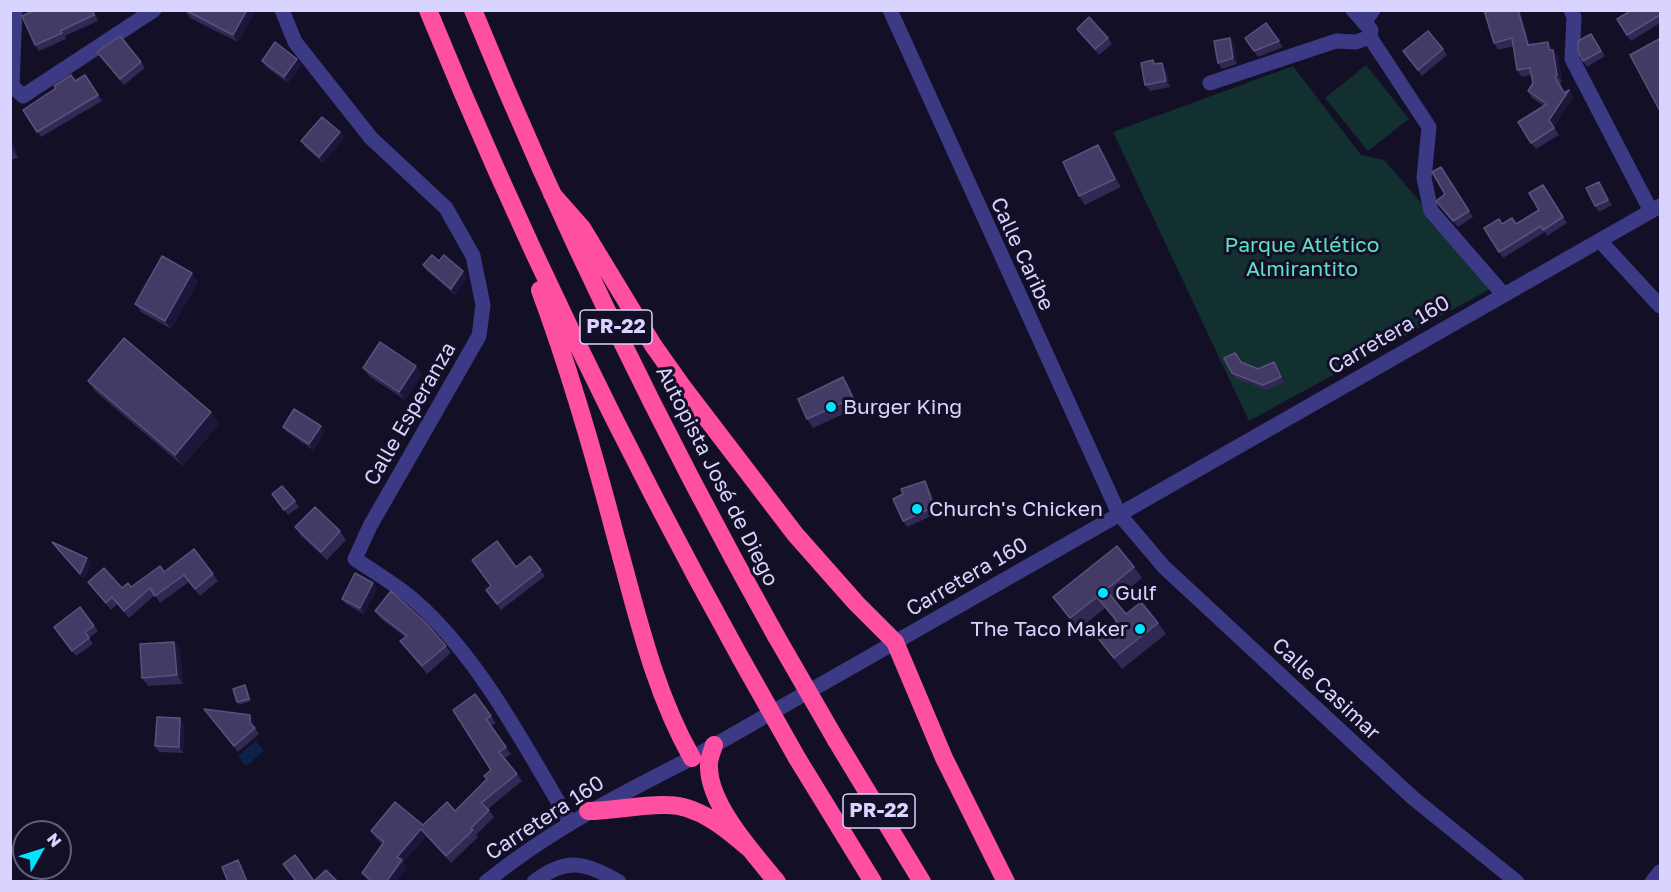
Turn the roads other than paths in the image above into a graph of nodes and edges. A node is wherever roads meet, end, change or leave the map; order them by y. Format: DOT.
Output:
graph roads {
  1 [pos="15,10"];
  2 [pos="154,10"];
  3 [pos="282,10"];
  4 [pos="428,10"];
  5 [pos="473,10"];
  6 [pos="890,10"];
  7 [pos="1353,10"];
  8 [pos="1571,10"];
  9 [pos="1369,17"];
  10 [pos="1370,37"];
  11 [pos="1210,83"];
  12 [pos="552,194"];
  13 [pos="1656,208"];
  14 [pos="1600,241"];
  15 [pos="537,261"];
  16 [pos="1503,294"];
  17 [pos="1660,306"];
  18 [pos="1119,514"];
  19 [pos="895,642"];
  20 [pos="714,745"];
  21 [pos="692,758"];
  22 [pos="588,811"];
  23 [pos="570,822"];
  24 [pos="751,850"];
  25 [pos="1660,872"];
  26 [pos="486,882"];
  27 [pos="534,882"];
  28 [pos="619,882"];
  29 [pos="777,882"];
  30 [pos="873,882"];
  31 [pos="922,882"];
  32 [pos="1006,882"];
  33 [pos="1517,882"];
  34 [pos="1652,882"];
  1 -- 2 [label="street"];
  3 -- 23 [label="street, Calle Esperanza"];
  4 -- 15 [label="highway, PR-22"];
  5 -- 12 [label="highway, Autopista José de Diego / PR-22"];
  6 -- 18 [label="street, Calle Caribe"];
  7 -- 9 [label="street"];
  8 -- 13 [label="street"];
  9 -- 10 [label="street"];
  10 -- 11 [label="street"];
  10 -- 16 [label="street"];
  12 -- 19 [label="highway"];
  12 -- 31 [label="highway, Autopista José de Diego / PR-22, bridge"];
  13 -- 14 [label="street, Carretera 160"];
  14 -- 16 [label="street, Carretera 160"];
  14 -- 17 [label="street"];
  15 -- 21 [label="highway"];
  15 -- 30 [label="highway, PR-22, bridge"];
  16 -- 18 [label="street, Carretera 160"];
  18 -- 19 [label="street, Carretera 160"];
  18 -- 33 [label="street, Calle Casimar"];
  19 -- 20 [label="street, Carretera 160"];
  19 -- 32 [label="highway"];
  20 -- 21 [label="street, Carretera 160"];
  20 -- 24 [label="highway"];
  21 -- 22 [label="street, Carretera 160"];
  22 -- 23 [label="street, Carretera 160"];
  22 -- 24 [label="highway"];
  23 -- 26 [label="street, Carretera 160"];
  24 -- 29 [label="highway"];
  25 -- 34 [label="street"];
  27 -- 28 [label="street"];
}
